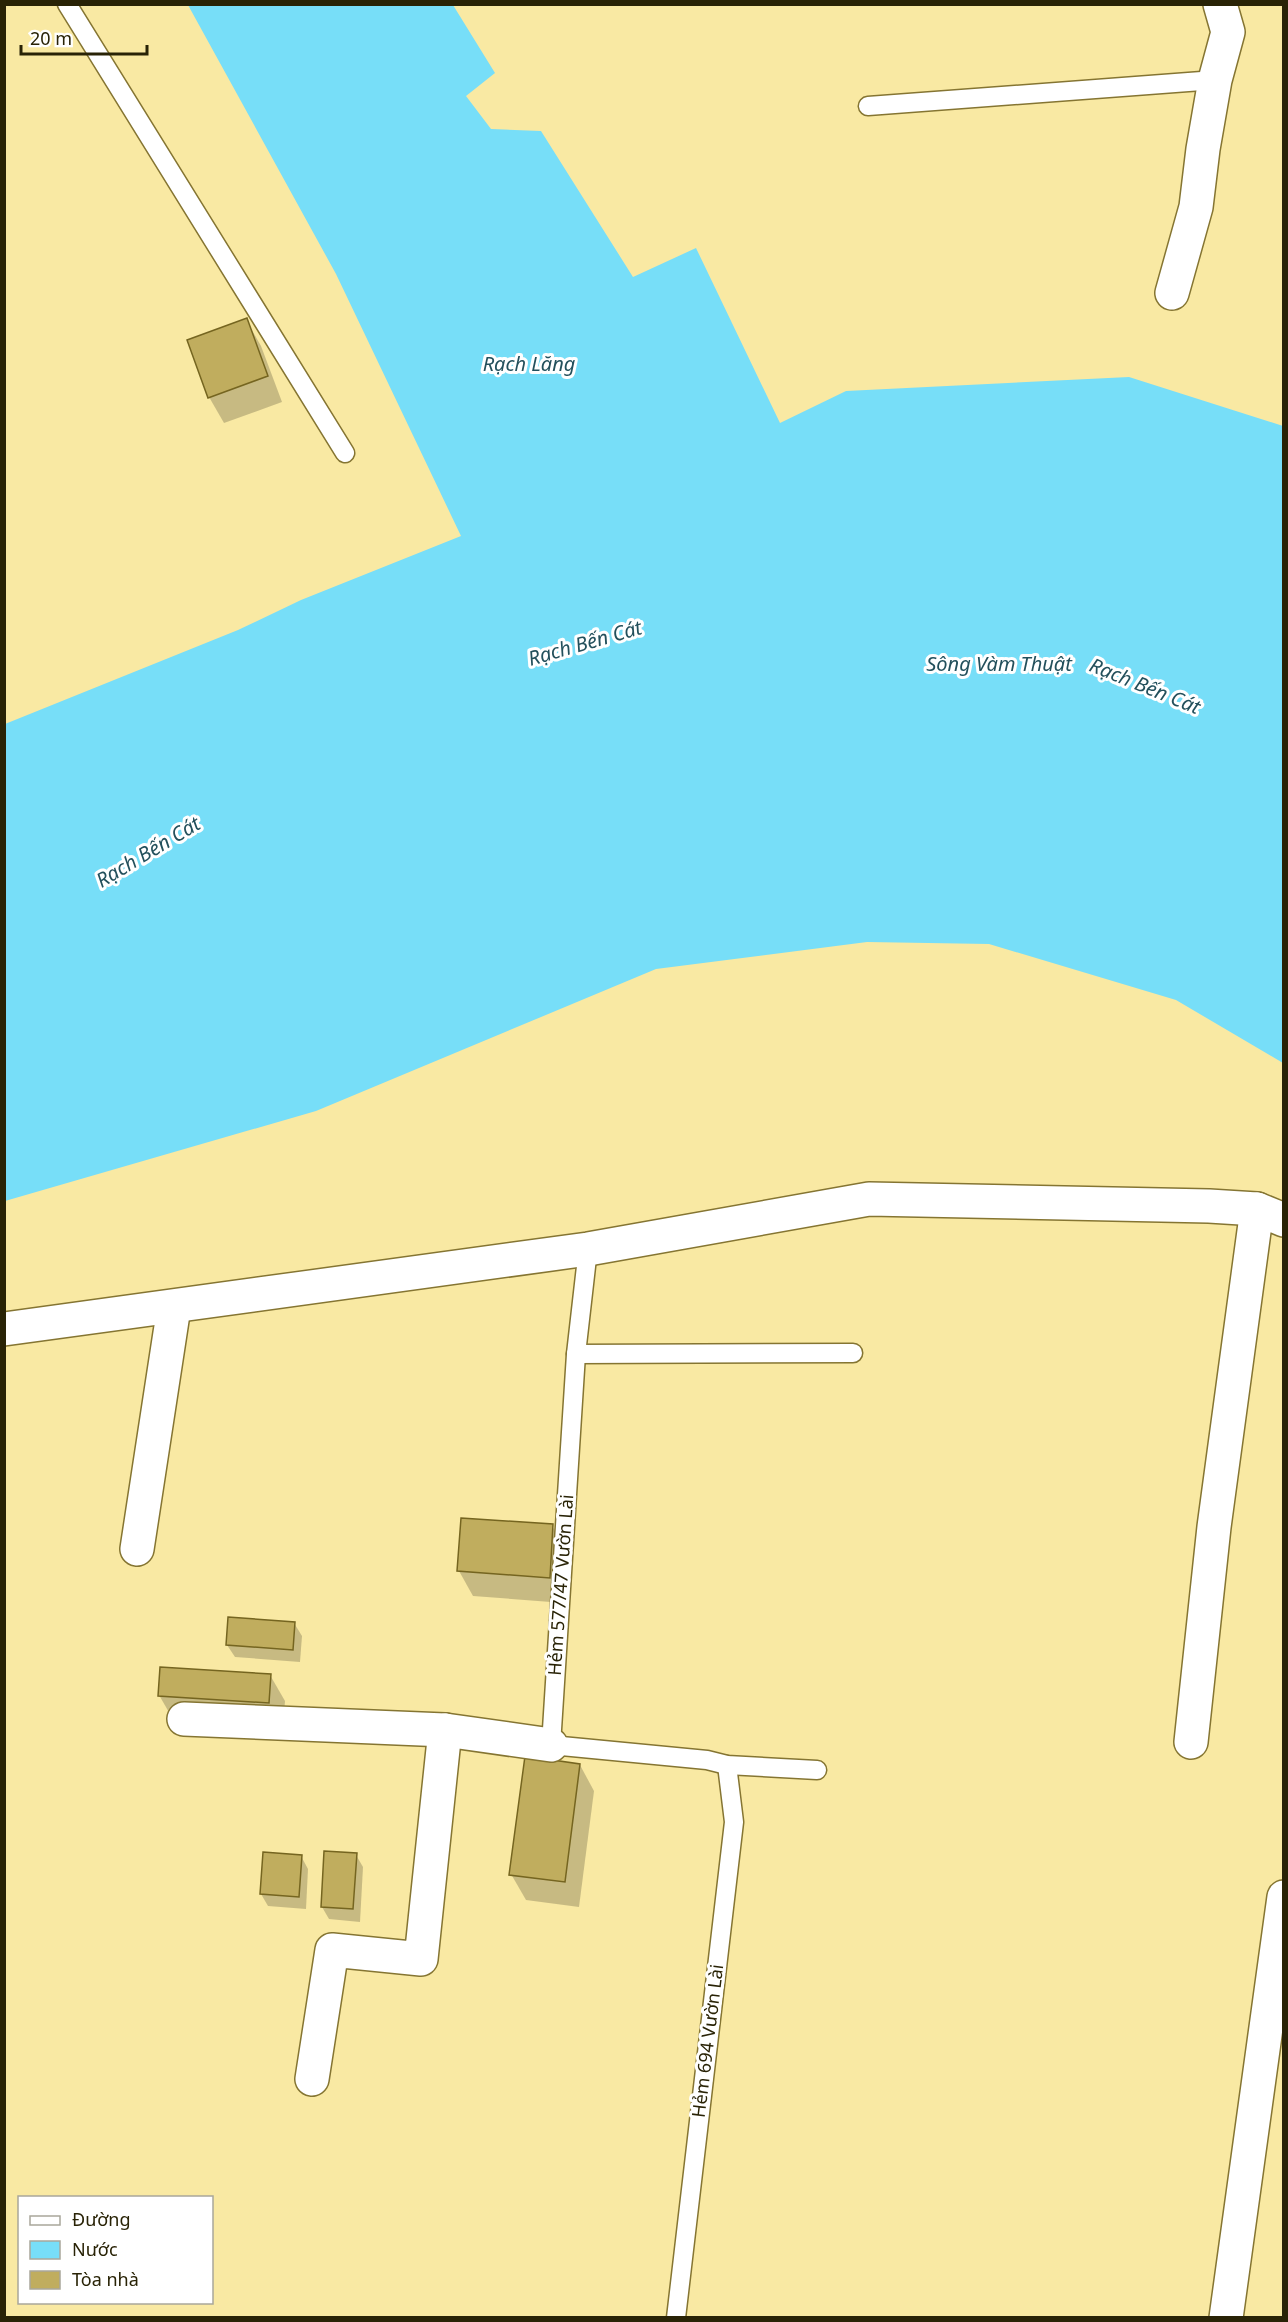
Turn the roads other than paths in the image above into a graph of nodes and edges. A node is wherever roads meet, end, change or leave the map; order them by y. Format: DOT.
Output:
graph roads {
  1 [pos="68,4"];
  2 [pos="1220,4"];
  3 [pos="1215,80"];
  4 [pos="868,106"];
  5 [pos="1172,293"];
  6 [pos="345,453"];
  7 [pos="1270,1214"];
  8 [pos="588,1249"];
  9 [pos="174,1307"];
  10 [pos="4,1329"];
  11 [pos="853,1353"];
  12 [pos="576,1354"];
  13 [pos="137,1550"];
  14 [pos="184,1719"];
  15 [pos="445,1730"];
  16 [pos="1191,1742"];
  17 [pos="551,1745"];
  18 [pos="727,1765"];
  19 [pos="817,1770"];
  20 [pos="1284,1897"];
  21 [pos="312,2079"];
  22 [pos="676,2318"];
  23 [pos="1226,2318"];
  1 -- 6 [label="lane"];
  2 -- 3 [label="street"];
  3 -- 4 [label="lane"];
  3 -- 5 [label="street"];
  7 -- 8 [label="street"];
  7 -- 16 [label="street"];
  8 -- 9 [label="street"];
  8 -- 12 [label="lane, Hẻm 577/47 Vườn Lài"];
  9 -- 10 [label="street"];
  9 -- 13 [label="street"];
  11 -- 12 [label="lane"];
  12 -- 17 [label="lane, Hẻm 577/47 Vườn Lài"];
  14 -- 15 [label="street"];
  15 -- 17 [label="street"];
  15 -- 21 [label="street"];
  17 -- 18 [label="lane"];
  18 -- 19 [label="lane"];
  18 -- 22 [label="lane, Hẻm 694 Vườn Lài"];
  20 -- 23 [label="street"];
}
